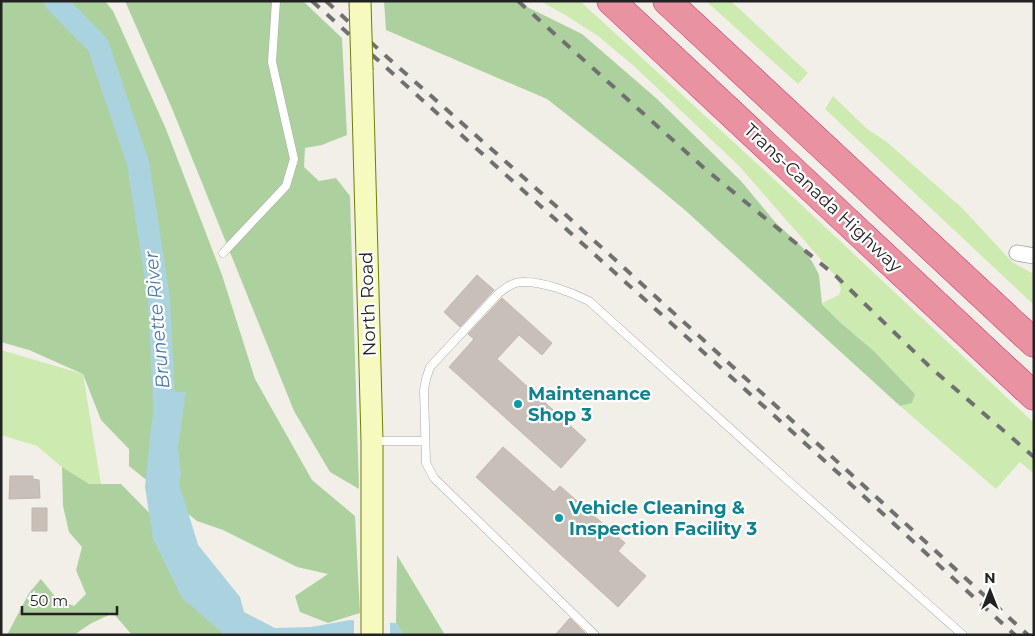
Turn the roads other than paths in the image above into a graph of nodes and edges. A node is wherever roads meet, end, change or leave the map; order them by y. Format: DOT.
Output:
graph roads {
  1 [pos="276,1"];
  2 [pos="360,1"];
  3 [pos="612,1"];
  4 [pos="667,1"];
  5 [pos="223,253"];
  6 [pos="1017,253"];
  7 [pos="1034,256"];
  8 [pos="1034,343"];
  9 [pos="1034,396"];
  10 [pos="372,441"];
  11 [pos="425,441"];
  12 [pos="372,635"];
  13 [pos="595,635"];
  14 [pos="964,635"];
  1 -- 5 [label="lane"];
  2 -- 10 [label="main road, North Road, bridge"];
  3 -- 9 [label="highway, Trans-Canada Highway"];
  4 -- 8 [label="highway"];
  6 -- 7 [label="street"];
  10 -- 11 [label="lane"];
  10 -- 12 [label="main road, North Road"];
  11 -- 13 [label="lane"];
  11 -- 14 [label="lane"];
}
